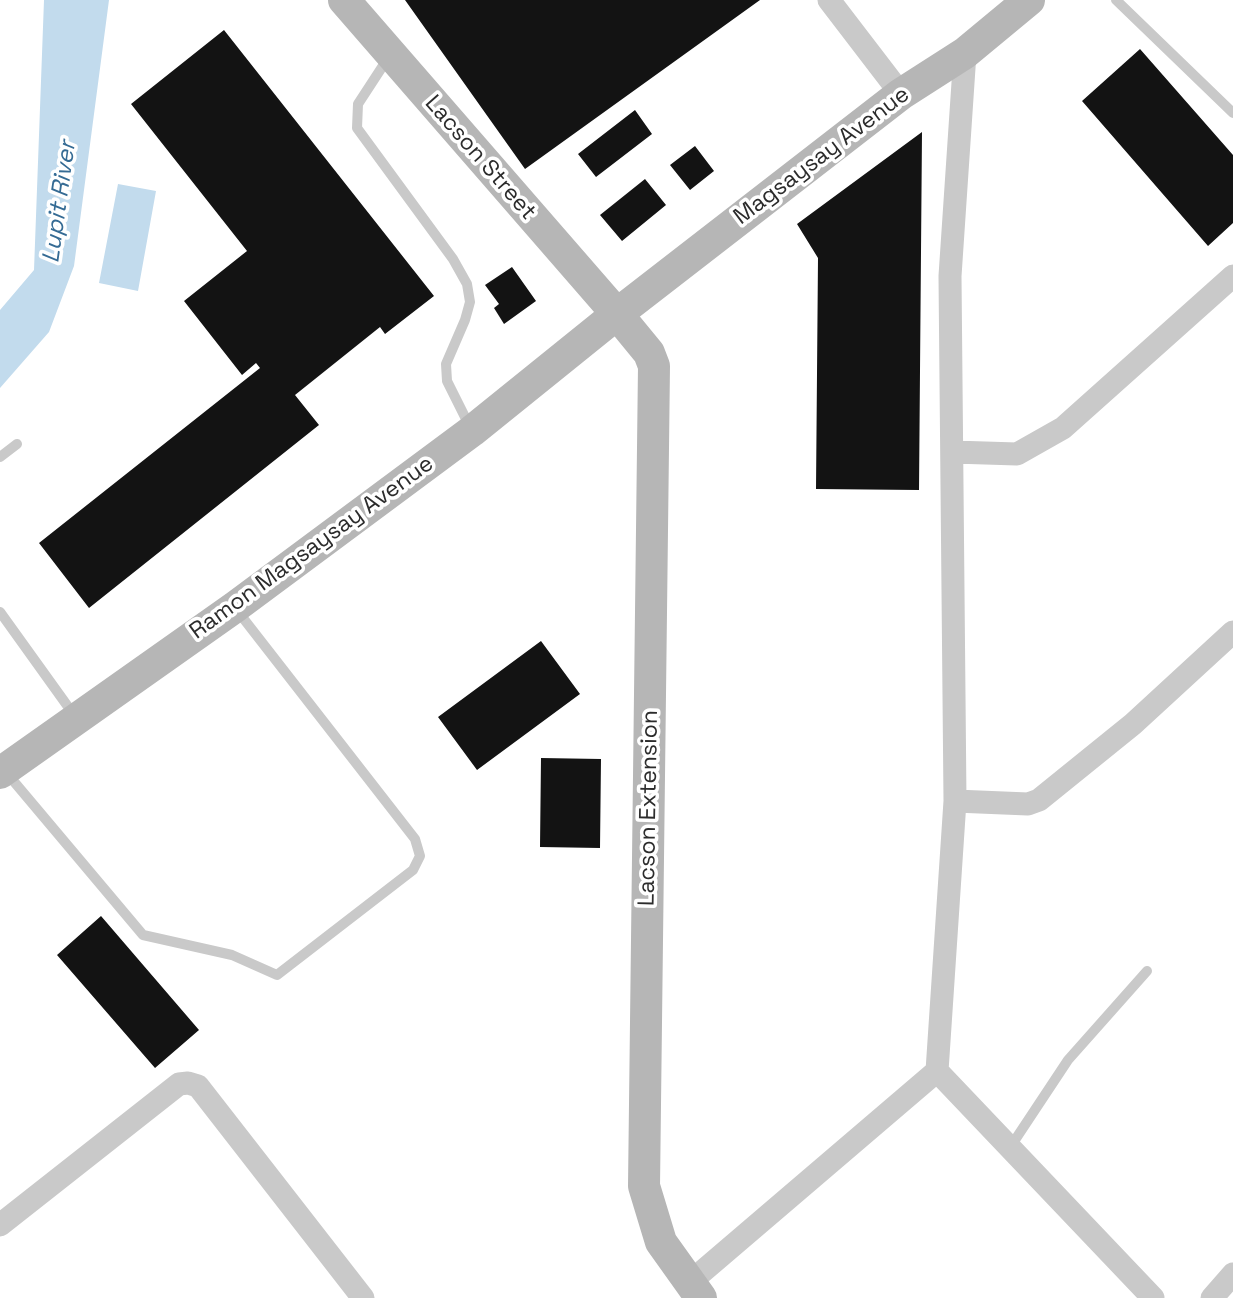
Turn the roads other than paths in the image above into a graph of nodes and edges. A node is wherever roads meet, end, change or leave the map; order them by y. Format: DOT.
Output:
graph roads {
  1 [pos="344,0"];
  2 [pos="829,0"];
  3 [pos="1029,0"];
  4 [pos="1116,0"];
  5 [pos="965,53"];
  6 [pos="389,55"];
  7 [pos="901,94"];
  8 [pos="1233,113"];
  9 [pos="1233,276"];
  10 [pos="617,314"];
  11 [pos="472,431"];
  12 [pos="18,444"];
  13 [pos="953,452"];
  14 [pos="0,457"];
  15 [pos="234,607"];
  16 [pos="0,612"];
  17 [pos="1233,632"];
  18 [pos="76,717"];
  19 [pos="2,771"];
  20 [pos="955,801"];
  21 [pos="1147,971"];
  22 [pos="937,1071"];
  23 [pos="1011,1146"];
  24 [pos="0,1225"];
  25 [pos="1233,1274"];
  26 [pos="695,1290"];
  27 [pos="363,1298"];
  28 [pos="1153,1298"];
  29 [pos="1212,1298"];
  1 -- 6 [label="main road, Lacson Street"];
  2 -- 7 [label="street"];
  3 -- 5 [label="main road, Magsaysay Avenue"];
  4 -- 8 [label="lane"];
  5 -- 7 [label="main road, Magsaysay Avenue"];
  5 -- 13 [label="street"];
  6 -- 10 [label="main road, Lacson Street"];
  6 -- 11 [label="lane"];
  7 -- 10 [label="main road, Magsaysay Avenue"];
  9 -- 13 [label="street"];
  10 -- 11 [label="main road, Ramon Magsaysay Avenue"];
  10 -- 26 [label="main road, Lacson Extension"];
  11 -- 15 [label="main road, Ramon Magsaysay Avenue"];
  12 -- 14 [label="lane"];
  13 -- 20 [label="street"];
  15 -- 18 [label="main road, Ramon Magsaysay Avenue"];
  15 -- 19 [label="lane"];
  16 -- 18 [label="lane"];
  17 -- 20 [label="street"];
  18 -- 19 [label="main road, Ramon Magsaysay Avenue"];
  20 -- 22 [label="street"];
  21 -- 23 [label="lane"];
  22 -- 23 [label="street"];
  22 -- 26 [label="street"];
  23 -- 28 [label="street"];
  24 -- 27 [label="street"];
  25 -- 29 [label="street"];
}
